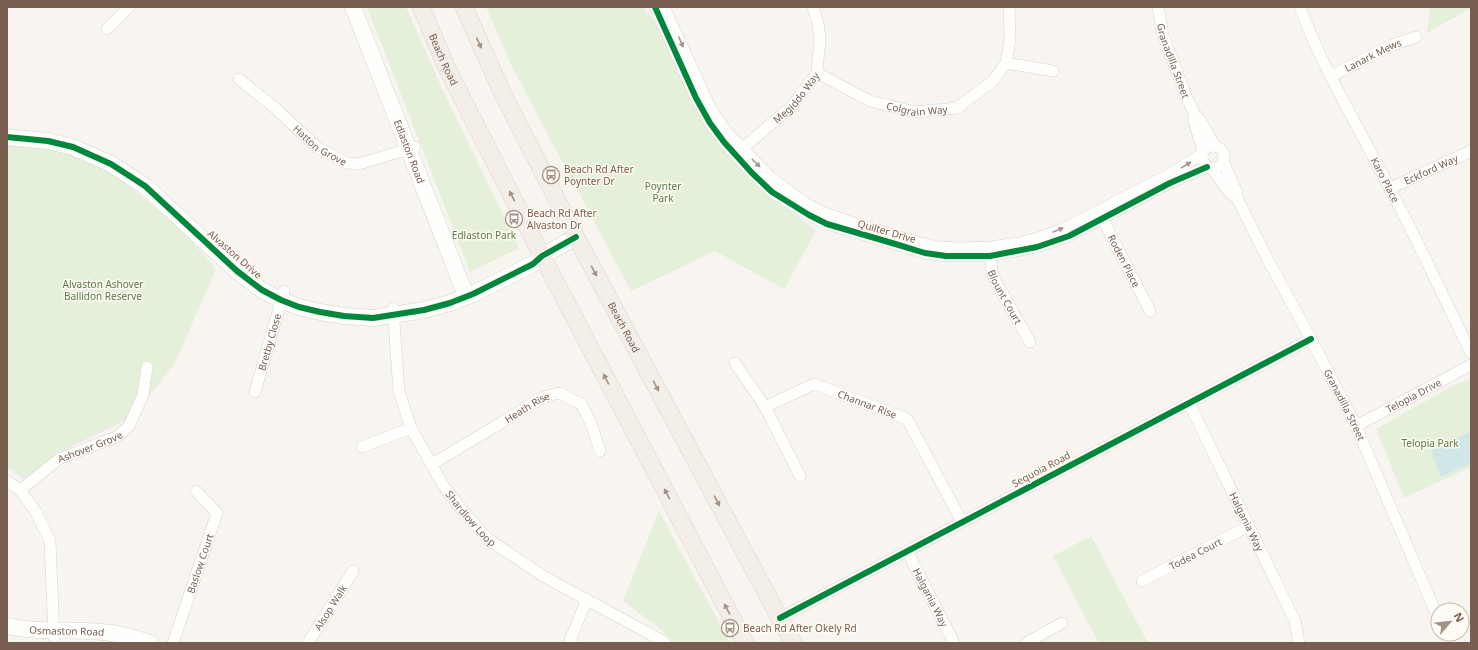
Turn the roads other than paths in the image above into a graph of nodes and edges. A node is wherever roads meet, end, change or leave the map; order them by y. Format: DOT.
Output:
graph roads {
  1 [pos="129,7"];
  2 [pos="353,7"];
  3 [pos="362,7"];
  4 [pos="421,7"];
  5 [pos="464,7"];
  6 [pos="654,7"];
  7 [pos="664,7"];
  8 [pos="813,7"];
  9 [pos="1009,7"];
  10 [pos="1158,7"];
  11 [pos="1300,7"];
  12 [pos="107,29"];
  13 [pos="1416,37"];
  14 [pos="1006,63"];
  15 [pos="1053,71"];
  16 [pos="817,73"];
  17 [pos="1331,76"];
  18 [pos="239,79"];
  19 [pos="1194,113"];
  20 [pos="7,129"];
  21 [pos="7,137"];
  22 [pos="1215,146"];
  23 [pos="412,148"];
  24 [pos="742,149"];
  25 [pos="1471,151"];
  26 [pos="1202,153"];
  27 [pos="1224,161"];
  28 [pos="1209,168"];
  29 [pos="1390,188"];
  30 [pos="1237,198"];
  31 [pos="1100,214"];
  32 [pos="576,237"];
  33 [pos="990,251"];
  34 [pos="542,256"];
  35 [pos="468,291"];
  36 [pos="282,296"];
  37 [pos="394,311"];
  38 [pos="1150,311"];
  39 [pos="1311,339"];
  40 [pos="1030,342"];
  41 [pos="1471,353"];
  42 [pos="735,363"];
  43 [pos="1471,365"];
  44 [pos="148,367"];
  45 [pos="255,392"];
  46 [pos="1189,403"];
  47 [pos="765,407"];
  48 [pos="1356,426"];
  49 [pos="411,428"];
  50 [pos="362,447"];
  51 [pos="600,451"];
  52 [pos="432,464"];
  53 [pos="800,476"];
  54 [pos="7,481"];
  55 [pos="20,490"];
  56 [pos="196,491"];
  57 [pos="962,522"];
  58 [pos="1249,526"];
  59 [pos="907,551"];
  60 [pos="353,571"];
  61 [pos="1142,581"];
  62 [pos="587,599"];
  63 [pos="1431,602"];
  64 [pos="780,618"];
  65 [pos="1062,623"];
  66 [pos="7,626"];
  67 [pos="7,633"];
  68 [pos="54,634"];
  69 [pos="117,643"];
  70 [pos="150,643"];
  71 [pos="173,643"];
  72 [pos="308,643"];
  73 [pos="569,643"];
  74 [pos="665,643"];
  75 [pos="746,643"];
  76 [pos="793,643"];
  77 [pos="954,643"];
  78 [pos="1026,643"];
  79 [pos="1299,643"];
  1 -- 12 [label="street"];
  2 -- 23 [label="street, Edlaston Road"];
  3 -- 23 [label="street, Edlaston Road"];
  34 -- 4 [label="main road, Beach Road, one-way"];
  5 -- 32 [label="main road, Beach Road, one-way"];
  6 -- 33 [label="street, Quilter Drive"];
  7 -- 24 [label="street, Quilter Drive, one-way"];
  8 -- 16 [label="street, Megiddo Way"];
  9 -- 14 [label="street, Colgrain Way"];
  10 -- 19 [label="street, Granadilla Street"];
  11 -- 17 [label="street, Karo Place"];
  13 -- 17 [label="street, Lanark Mews"];
  14 -- 15 [label="street"];
  14 -- 16 [label="street, Colgrain Way"];
  16 -- 24 [label="street, Megiddo Way"];
  17 -- 29 [label="street, Karo Place"];
  18 -- 23 [label="street, Hatton Grove"];
  19 -- 22 [label="street, Granadilla Street"];
  19 -- 26 [label="street, Granadilla Street"];
  20 -- 36 [label="street, Alvaston Drive"];
  21 -- 36 [label="street, Alvaston Drive"];
  22 -- 26 [label="street"];
  22 -- 27 [label="street"];
  23 -- 35 [label="street, Edlaston Road"];
  24 -- 33 [label="street, Quilter Drive, one-way"];
  25 -- 29 [label="street, Eckford Way"];
  26 -- 28 [label="street"];
  31 -- 26 [label="street, Quilter Drive, one-way"];
  27 -- 28 [label="street"];
  27 -- 30 [label="street, Granadilla Street"];
  28 -- 30 [label="street, Granadilla Street"];
  28 -- 31 [label="street, Quilter Drive"];
  29 -- 41 [label="street, Karo Place"];
  30 -- 39 [label="street, Granadilla Street"];
  31 -- 33 [label="street, Quilter Drive"];
  31 -- 38 [label="street, Roden Place"];
  32 -- 34 [label="street, Alvaston Drive"];
  32 -- 64 [label="main road, Beach Road, one-way"];
  33 -- 40 [label="street, Blount Court"];
  34 -- 35 [label="street, Alvaston Drive"];
  75 -- 34 [label="main road, Beach Road, one-way"];
  35 -- 37 [label="street, Alvaston Drive"];
  36 -- 37 [label="street, Alvaston Drive"];
  36 -- 45 [label="street, Bretby Close"];
  37 -- 49 [label="street, Shardlow Loop"];
  39 -- 46 [label="street, Sequoia Road"];
  39 -- 48 [label="street, Granadilla Street"];
  42 -- 47 [label="street"];
  43 -- 48 [label="street, Telopia Drive"];
  44 -- 55 [label="street, Ashover Grove"];
  46 -- 57 [label="street, Sequoia Road"];
  46 -- 58 [label="street, Halgania Way"];
  47 -- 53 [label="street"];
  47 -- 57 [label="street, Channar Rise"];
  48 -- 63 [label="street, Granadilla Street"];
  49 -- 50 [label="street"];
  49 -- 52 [label="street, Shardlow Loop"];
  51 -- 52 [label="street, Heath Rise"];
  52 -- 62 [label="street, Shardlow Loop"];
  54 -- 55 [label="street"];
  55 -- 68 [label="street"];
  56 -- 71 [label="street, Baslow Court"];
  57 -- 59 [label="street, Sequoia Road"];
  58 -- 61 [label="street, Todea Court"];
  58 -- 79 [label="street, Halgania Way"];
  59 -- 64 [label="street, Sequoia Road"];
  59 -- 77 [label="street, Halgania Way"];
  60 -- 72 [label="street, Alsop Walk"];
  62 -- 73 [label="street"];
  62 -- 74 [label="street, Shardlow Loop"];
  64 -- 76 [label="main road, Beach Road"];
  65 -- 78 [label="street"];
  66 -- 68 [label="street, Osmaston Road"];
  67 -- 68 [label="street, Osmaston Road"];
  68 -- 69 [label="street, Osmaston Road"];
  68 -- 70 [label="street, Osmaston Road"];
}
